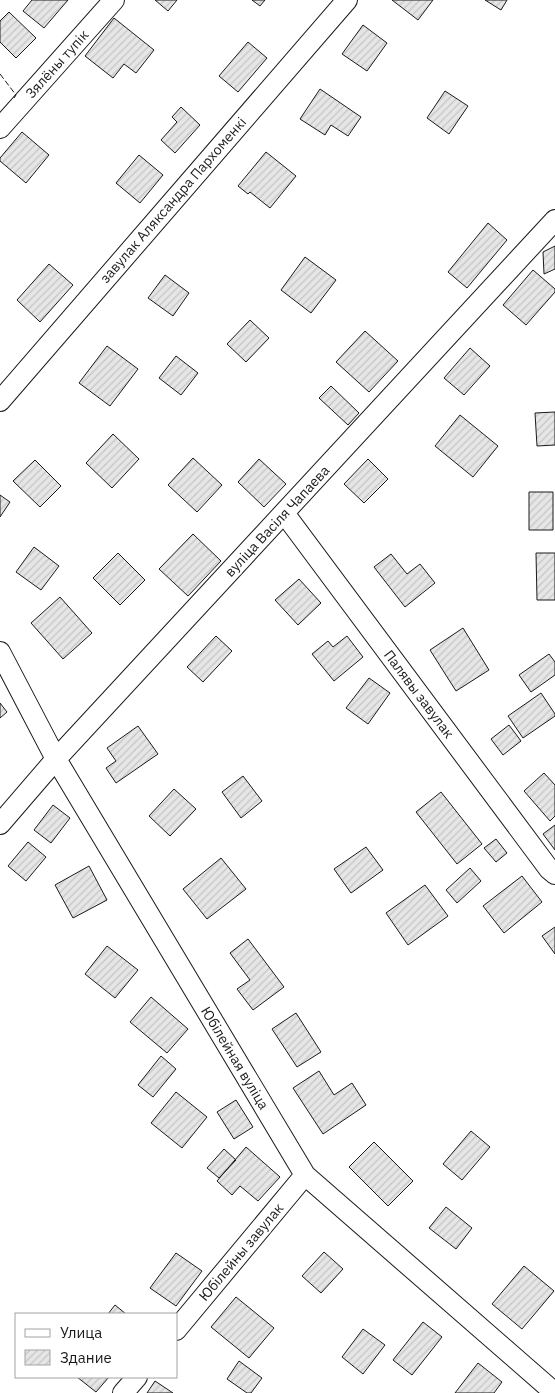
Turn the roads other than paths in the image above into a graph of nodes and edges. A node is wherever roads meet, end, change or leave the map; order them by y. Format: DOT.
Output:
graph roads {
  1 [pos="114,0"];
  2 [pos="346,0"];
  3 [pos="0,128"];
  4 [pos="555,220"];
  5 [pos="0,401"];
  6 [pos="284,513"];
  7 [pos="0,652"];
  8 [pos="56,759"];
  9 [pos="0,824"];
  10 [pos="555,874"];
  11 [pos="305,1175"];
  12 [pos="178,1328"];
  13 [pos="136,1378"];
  14 [pos="123,1393"];
  15 [pos="555,1393"];
  1 -- 3 [label="street, Зялёны тупік"];
  2 -- 5 [label="street, завулак Аляксандра Пархоменкі"];
  4 -- 6 [label="street, вуліца Васіля Чапаева"];
  6 -- 8 [label="street, вуліца Васіля Чапаева"];
  6 -- 10 [label="street, Палявы завулак"];
  7 -- 8 [label="street, Юбілейная вуліца"];
  8 -- 9 [label="street, вуліца Васіля Чапаева"];
  8 -- 11 [label="street, Юбілейная вуліца"];
  11 -- 12 [label="street, Юбілейны завулак"];
  11 -- 15 [label="street, Юбілейная вуліца"];
  13 -- 14 [label="street"];
}
